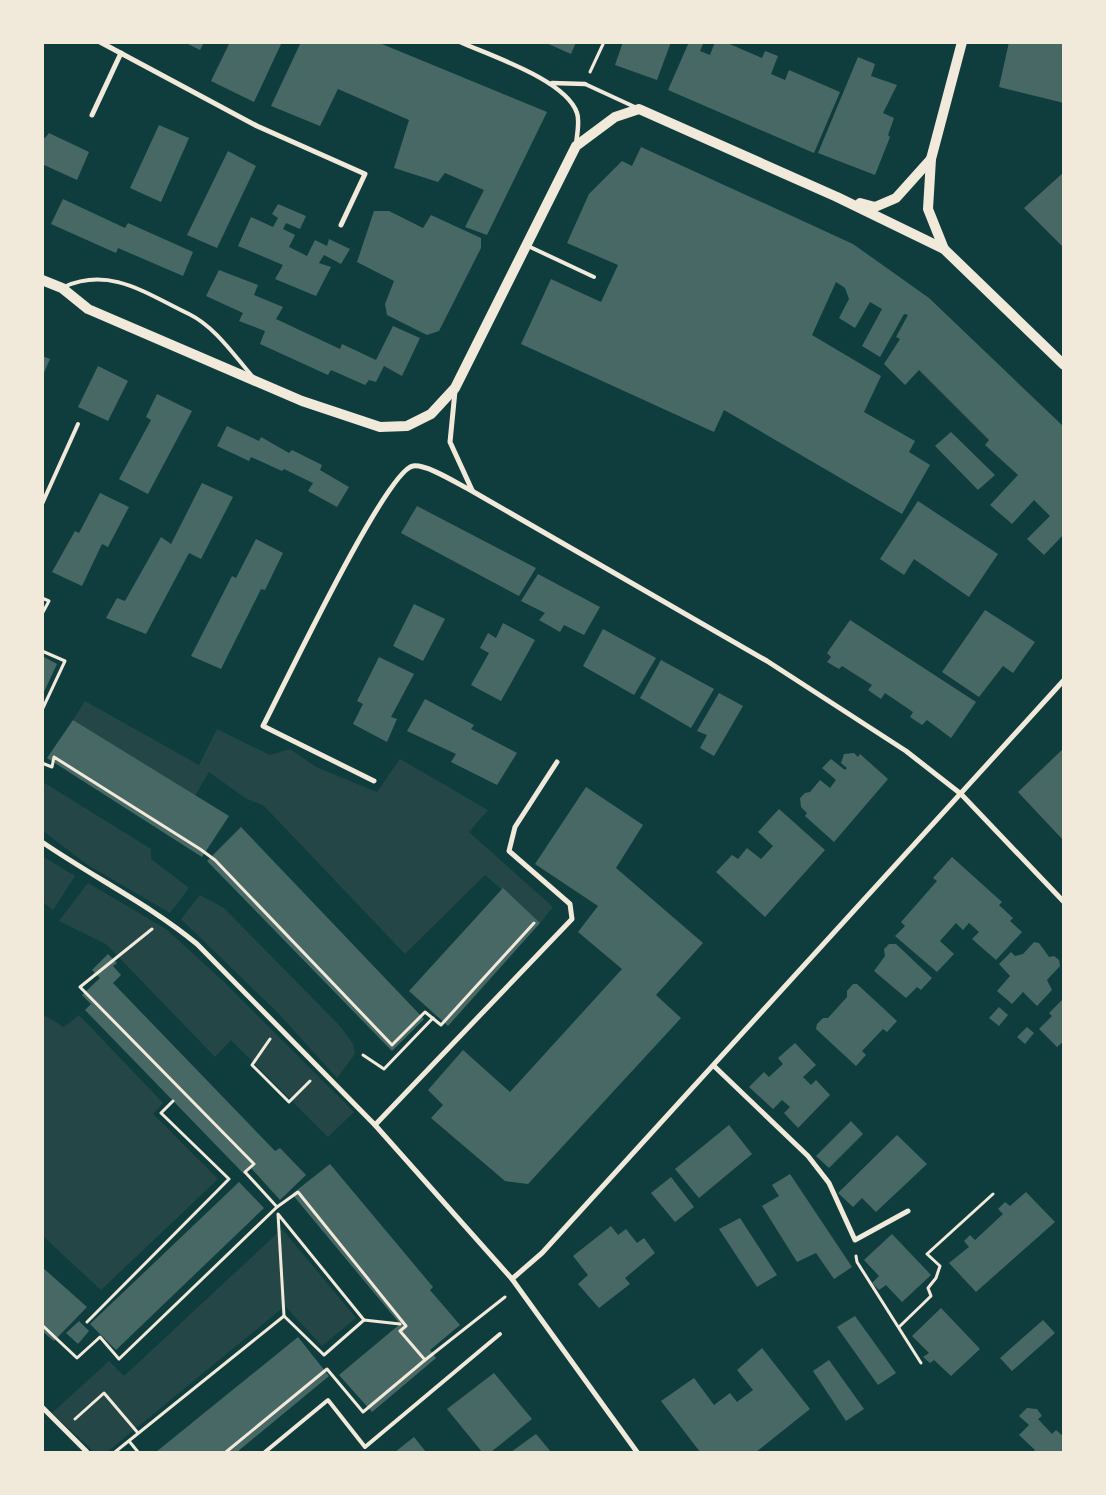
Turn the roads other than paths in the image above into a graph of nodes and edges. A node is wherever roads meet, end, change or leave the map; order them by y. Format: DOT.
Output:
graph roads {
  1 [pos="100,42"];
  2 [pos="460,42"];
  3 [pos="962,42"];
  4 [pos="122,53"];
  5 [pos="550,83"];
  6 [pos="585,84"];
  7 [pos="639,109"];
  8 [pos="92,115"];
  9 [pos="576,146"];
  10 [pos="931,160"];
  11 [pos="837,197"];
  12 [pos="341,225"];
  13 [pos="527,245"];
  14 [pos="944,250"];
  15 [pos="594,277"];
  16 [pos="42,280"];
  17 [pos="62,288"];
  18 [pos="1064,365"];
  19 [pos="256,382"];
  20 [pos="455,388"];
  21 [pos="78,424"];
  22 [pos="472,491"];
  23 [pos="42,504"];
  24 [pos="1064,680"];
  25 [pos="557,762"];
  26 [pos="374,781"];
  27 [pos="961,794"];
  28 [pos="42,842"];
  29 [pos="1064,902"];
  30 [pos="714,1066"];
  31 [pos="376,1125"];
  32 [pos="908,1211"];
  33 [pos="512,1279"];
  34 [pos="500,1334"];
  35 [pos="42,1408"];
  36 [pos="87,1452"];
  37 [pos="265,1452"];
  38 [pos="636,1452"];
  1 -- 4 [label="street"];
  2 -- 5 [label="street"];
  3 -- 10 [label="main road"];
  4 -- 8 [label="street"];
  4 -- 12 [label="street"];
  5 -- 6 [label="street"];
  5 -- 9 [label="street"];
  6 -- 7 [label="lane"];
  7 -- 9 [label="main road"];
  7 -- 11 [label="main road"];
  9 -- 13 [label="main road"];
  10 -- 11 [label="main road"];
  10 -- 14 [label="main road"];
  11 -- 14 [label="main road"];
  13 -- 15 [label="lane"];
  13 -- 20 [label="main road"];
  14 -- 18 [label="main road"];
  16 -- 17 [label="main road"];
  17 -- 19 [label="main road"];
  17 -- 19 [label="lane"];
  19 -- 20 [label="main road"];
  20 -- 22 [label="street"];
  21 -- 23 [label="lane"];
  22 -- 26 [label="street"];
  22 -- 27 [label="street"];
  24 -- 27 [label="street"];
  25 -- 31 [label="street"];
  27 -- 29 [label="street"];
  27 -- 30 [label="street"];
  28 -- 31 [label="street"];
  30 -- 32 [label="street"];
  30 -- 33 [label="street"];
  31 -- 33 [label="street"];
  33 -- 38 [label="street"];
  34 -- 37 [label="lane"];
  35 -- 36 [label="street"];
}
